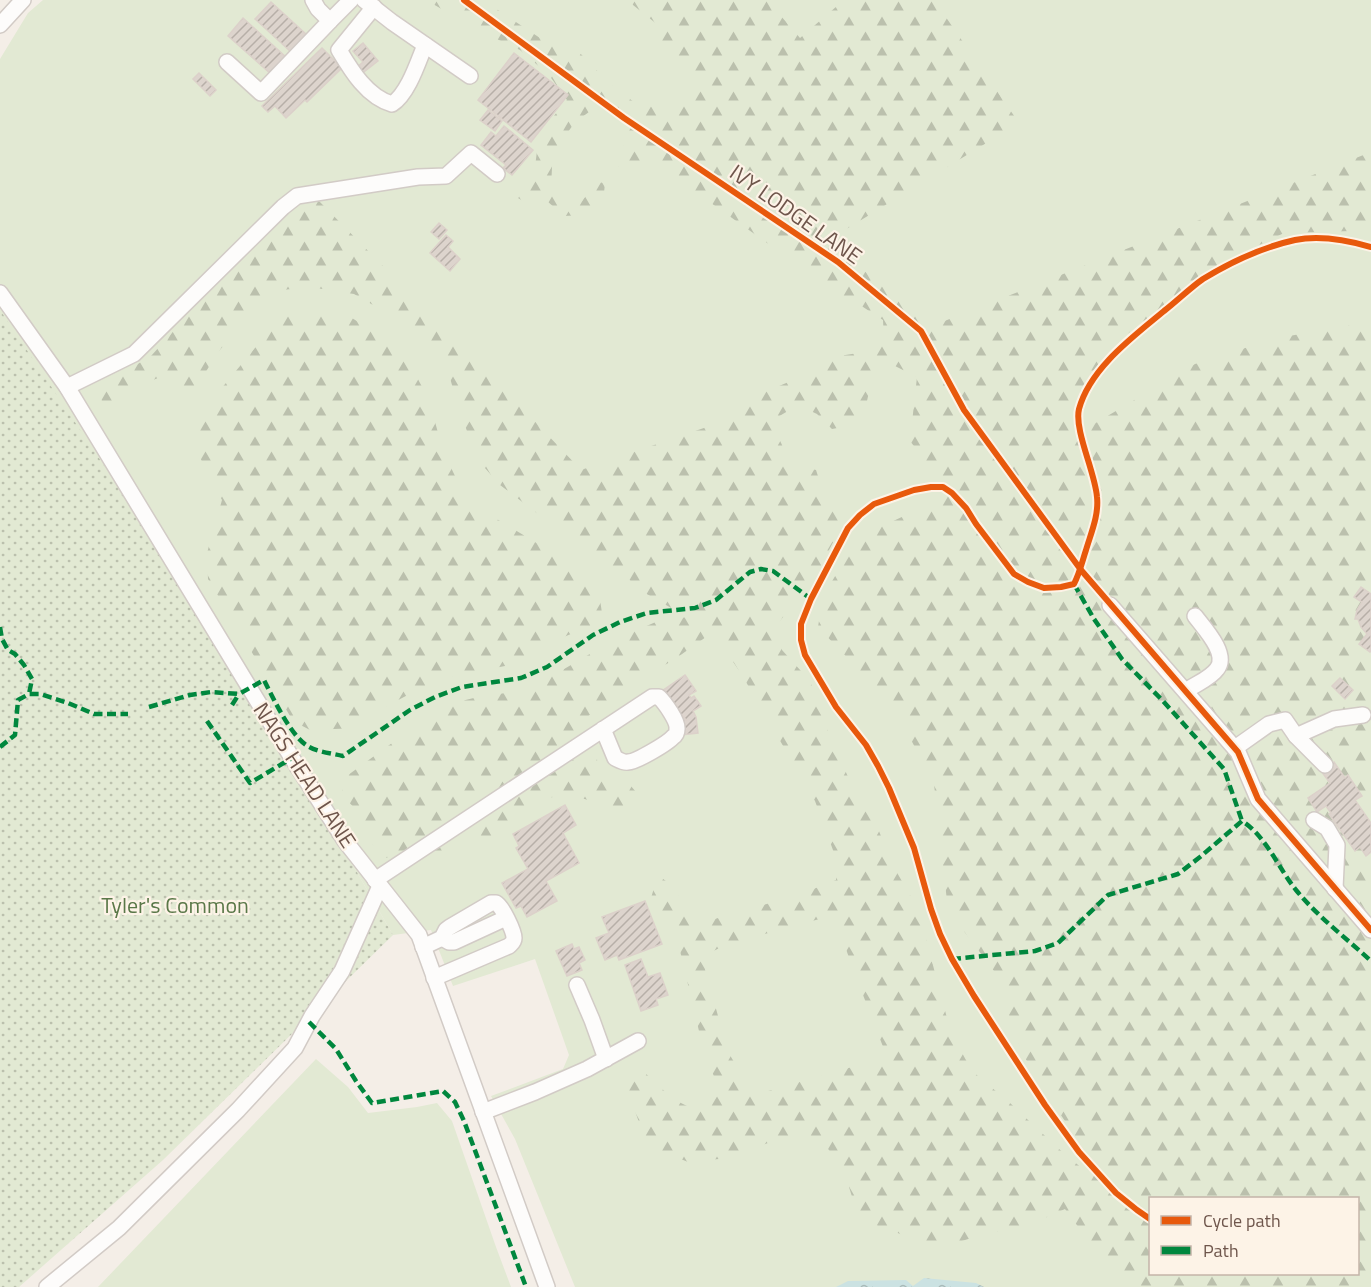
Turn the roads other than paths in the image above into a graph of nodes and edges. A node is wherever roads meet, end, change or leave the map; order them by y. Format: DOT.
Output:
graph roads {
  1 [pos="23,0"];
  2 [pos="313,0"];
  3 [pos="351,0"];
  4 [pos="369,4"];
  5 [pos="2,17"];
  6 [pos="325,27"];
  7 [pos="425,45"];
  8 [pos="339,50"];
  9 [pos="227,62"];
  10 [pos="470,76"];
  11 [pos="497,174"];
  12 [pos="0,293"];
  13 [pos="67,387"];
  14 [pos="1110,605"];
  15 [pos="1195,616"];
  16 [pos="1186,691"];
  17 [pos="1363,716"];
  18 [pos="603,729"];
  19 [pos="1296,736"];
  20 [pos="1235,748"];
  21 [pos="1325,765"];
  22 [pos="1314,820"];
  23 [pos="377,883"];
  24 [pos="1335,889"];
  25 [pos="1371,930"];
  26 [pos="423,947"];
  27 [pos="434,978"];
  28 [pos="577,985"];
  29 [pos="638,1041"];
  30 [pos="606,1059"];
  31 [pos="483,1112"];
  32 [pos="46,1287"];
  33 [pos="547,1287"];
  1 -- 5 [label="street"];
  2 -- 6 [label="street"];
  3 -- 6 [label="street"];
  4 -- 7 [label="street"];
  4 -- 8 [label="street"];
  6 -- 8 [label="street"];
  6 -- 9 [label="street"];
  7 -- 8 [label="street"];
  7 -- 10 [label="street"];
  11 -- 13 [label="street"];
  12 -- 13 [label="street, NAGS HEAD LANE"];
  13 -- 23 [label="street, NAGS HEAD LANE"];
  14 -- 16 [label="street"];
  15 -- 16 [label="street"];
  16 -- 20 [label="street"];
  17 -- 19 [label="street"];
  18 -- 18 [label="street"];
  18 -- 23 [label="street"];
  19 -- 20 [label="street"];
  19 -- 21 [label="street"];
  20 -- 24 [label="street"];
  22 -- 24 [label="street"];
  23 -- 26 [label="street, NAGS HEAD LANE"];
  23 -- 32 [label="street"];
  24 -- 25 [label="street"];
  26 -- 27 [label="street, NAGS HEAD LANE"];
  26 -- 27 [label="street"];
  27 -- 31 [label="street, NAGS HEAD LANE"];
  28 -- 30 [label="street"];
  29 -- 30 [label="street"];
  30 -- 31 [label="street"];
  31 -- 33 [label="street, NAGS HEAD LANE"];
}
